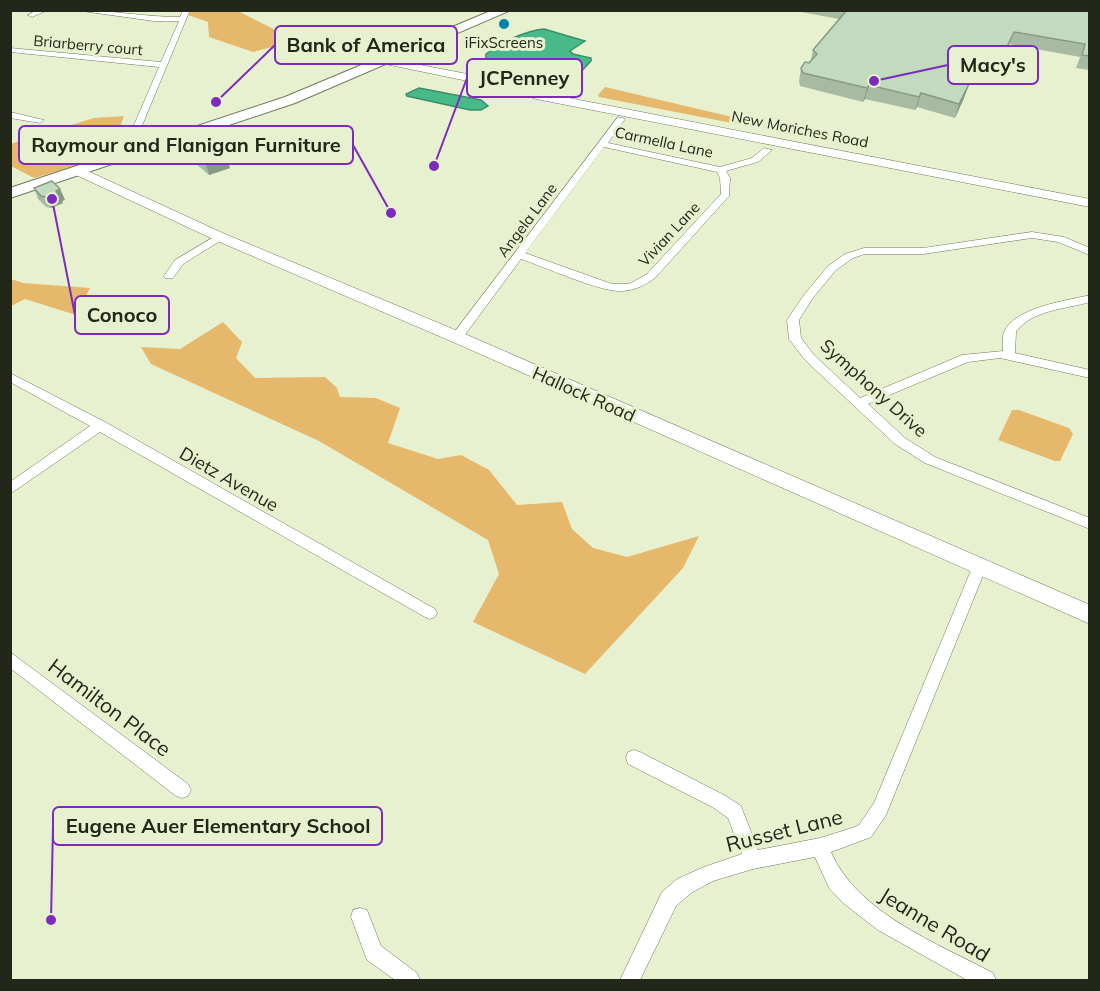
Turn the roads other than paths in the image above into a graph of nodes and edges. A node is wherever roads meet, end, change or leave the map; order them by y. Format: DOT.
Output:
graph roads {
  1 [pos="45,10"];
  2 [pos="78,10"];
  3 [pos="505,10"];
  4 [pos="33,15"];
  5 [pos="186,15"];
  6 [pos="11,51"];
  7 [pos="384,61"];
  8 [pos="164,65"];
  9 [pos="504,85"];
  10 [pos="10,115"];
  11 [pos="621,119"];
  12 [pos="40,120"];
  13 [pos="602,144"];
  14 [pos="767,150"];
  15 [pos="126,155"];
  16 [pos="720,170"];
  17 [pos="79,171"];
  18 [pos="10,193"];
  19 [pos="1089,196"];
  20 [pos="1089,203"];
  21 [pos="219,237"];
  22 [pos="1089,252"];
  23 [pos="520,255"];
  24 [pos="168,276"];
  25 [pos="1089,298"];
  26 [pos="457,337"];
  27 [pos="1009,356"];
  28 [pos="1089,374"];
  29 [pos="10,377"];
  30 [pos="859,403"];
  31 [pos="101,425"];
  32 [pos="10,489"];
  33 [pos="1089,524"];
  34 [pos="979,568"];
  35 [pos="429,613"];
  36 [pos="1089,615"];
  37 [pos="10,659"];
  38 [pos="634,758"];
  39 [pos="182,790"];
  40 [pos="820,847"];
  41 [pos="753,860"];
  42 [pos="360,917"];
  43 [pos="410,981"];
  44 [pos="630,981"];
  45 [pos="986,981"];
  1 -- 4 [label="street"];
  2 -- 5 [label="street"];
  3 -- 7 [label="main road"];
  5 -- 8 [label="street"];
  6 -- 8 [label="street, Briarberry court"];
  7 -- 9 [label="main road, New Moriches Road"];
  7 -- 15 [label="main road"];
  8 -- 15 [label="street"];
  9 -- 19 [label="main road, New Moriches Road"];
  9 -- 20 [label="main road, New Moriches Road"];
  10 -- 12 [label="street"];
  11 -- 13 [label="street, Angela Lane"];
  13 -- 16 [label="street, Carmella Lane"];
  13 -- 23 [label="street, Angela Lane"];
  14 -- 16 [label="street"];
  15 -- 17 [label="main road"];
  16 -- 23 [label="street, Vivian Lane"];
  17 -- 18 [label="main road"];
  17 -- 21 [label="main road, Hallock Road"];
  21 -- 24 [label="street"];
  21 -- 26 [label="main road, Hallock Road"];
  22 -- 30 [label="street, Symphony Drive"];
  23 -- 26 [label="street, Angela Lane"];
  25 -- 27 [label="street"];
  26 -- 34 [label="main road, Hallock Road"];
  27 -- 28 [label="street"];
  27 -- 30 [label="street"];
  29 -- 31 [label="street, Dietz Avenue"];
  30 -- 33 [label="street, Symphony Drive"];
  31 -- 32 [label="street"];
  31 -- 35 [label="street, Dietz Avenue"];
  34 -- 36 [label="main road, Hallock Road"];
  34 -- 40 [label="street, Russet Lane"];
  37 -- 39 [label="street, Hamilton Place"];
  38 -- 41 [label="street"];
  40 -- 41 [label="street, Russet Lane"];
  40 -- 45 [label="street, Jeanne Road"];
  41 -- 44 [label="street, Russet Lane"];
  42 -- 43 [label="street"];
}
